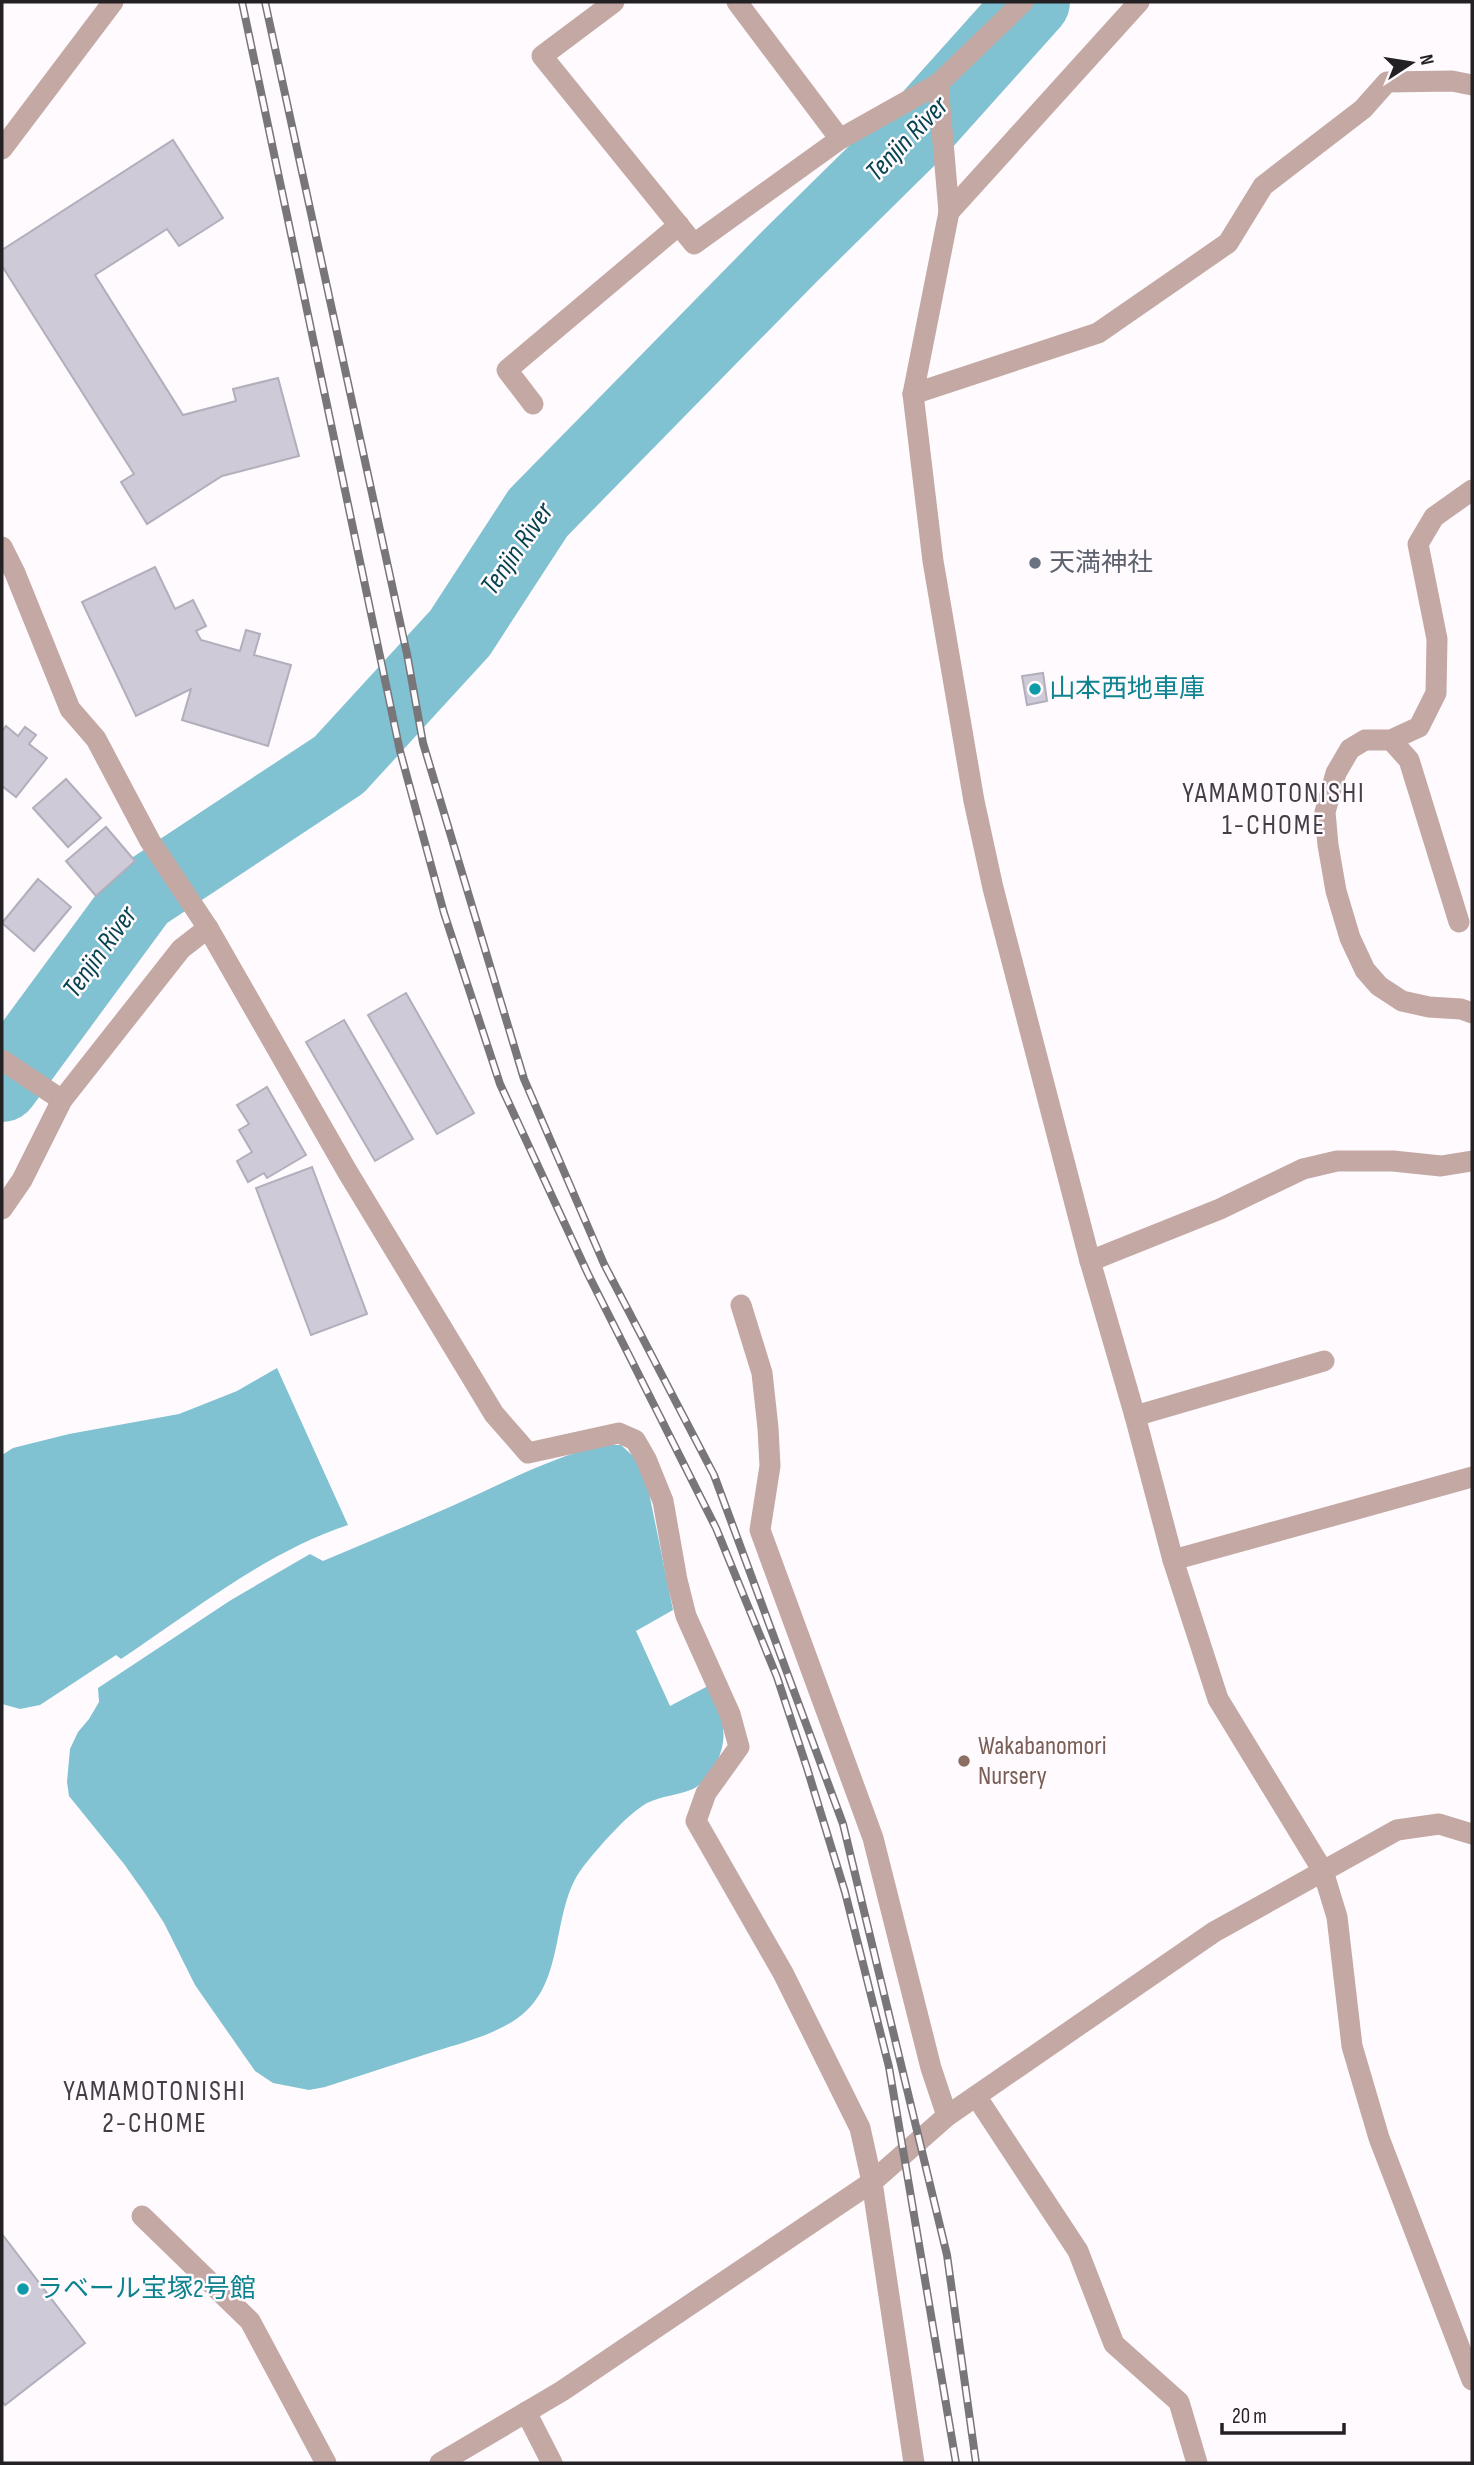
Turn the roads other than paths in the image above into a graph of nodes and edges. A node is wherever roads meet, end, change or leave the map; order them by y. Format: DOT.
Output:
graph roads {
  1 [pos="113,2"];
  2 [pos="614,2"];
  3 [pos="737,2"];
  4 [pos="1023,2"];
  5 [pos="1139,2"];
  6 [pos="938,84"];
  7 [pos="1472,85"];
  8 [pos="840,139"];
  9 [pos="2,149"];
  10 [pos="949,212"];
  11 [pos="679,225"];
  12 [pos="913,394"];
  13 [pos="533,404"];
  14 [pos="1472,490"];
  15 [pos="2,547"];
  16 [pos="1391,740"];
  17 [pos="1459,922"];
  18 [pos="208,928"];
  19 [pos="1472,1013"];
  20 [pos="2,1060"];
  21 [pos="62,1100"];
  22 [pos="1472,1161"];
  23 [pos="2,1209"];
  24 [pos="1090,1261"];
  25 [pos="741,1305"];
  26 [pos="1324,1361"];
  27 [pos="1135,1416"];
  28 [pos="1472,1477"];
  29 [pos="1173,1560"];
  30 [pos="1472,1834"];
  31 [pos="1323,1871"];
  32 [pos="976,2096"];
  33 [pos="947,2116"];
  34 [pos="872,2182"];
  35 [pos="142,2216"];
  36 [pos="1472,2380"];
  37 [pos="526,2413"];
  38 [pos="326,2463"];
  39 [pos="440,2463"];
  40 [pos="552,2463"];
  41 [pos="914,2463"];
  42 [pos="1197,2463"];
  1 -- 9 [label="street"];
  2 -- 11 [label="street"];
  3 -- 8 [label="street"];
  4 -- 6 [label="street"];
  5 -- 10 [label="street"];
  6 -- 8 [label="street"];
  6 -- 10 [label="street"];
  7 -- 12 [label="street"];
  8 -- 11 [label="street"];
  10 -- 12 [label="street"];
  11 -- 13 [label="street"];
  12 -- 24 [label="street"];
  14 -- 16 [label="street"];
  15 -- 18 [label="street"];
  16 -- 17 [label="street"];
  16 -- 19 [label="street"];
  18 -- 21 [label="street"];
  18 -- 34 [label="street"];
  20 -- 21 [label="street"];
  21 -- 23 [label="street"];
  22 -- 24 [label="street"];
  24 -- 27 [label="street"];
  25 -- 33 [label="street"];
  26 -- 27 [label="street"];
  27 -- 29 [label="street"];
  28 -- 29 [label="street"];
  29 -- 31 [label="street"];
  30 -- 31 [label="street"];
  31 -- 32 [label="street"];
  31 -- 36 [label="street"];
  32 -- 33 [label="street"];
  32 -- 42 [label="street"];
  33 -- 34 [label="street"];
  34 -- 37 [label="street"];
  34 -- 41 [label="street"];
  35 -- 38 [label="street"];
  37 -- 39 [label="street"];
  37 -- 40 [label="street"];
}
